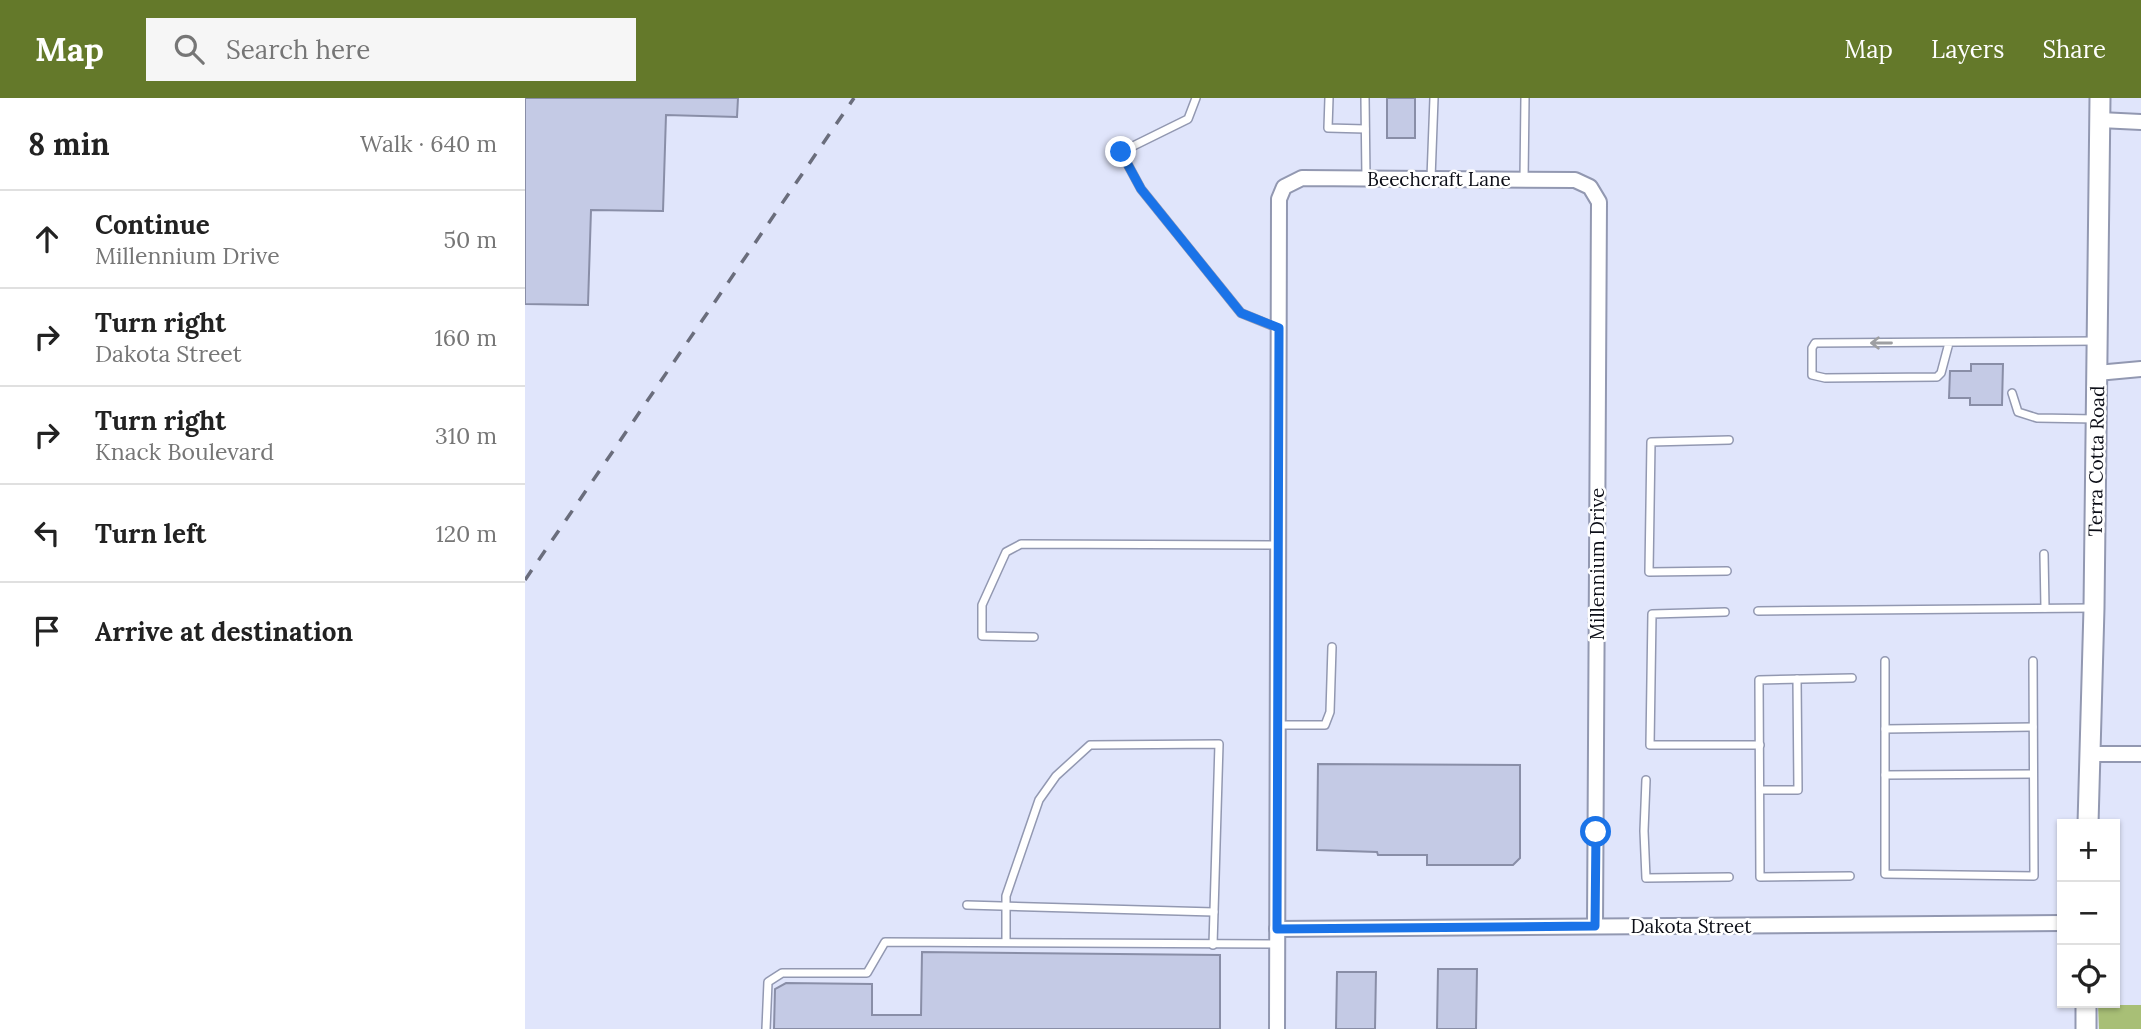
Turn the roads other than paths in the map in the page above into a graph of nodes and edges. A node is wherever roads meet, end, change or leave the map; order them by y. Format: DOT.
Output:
graph roads {
  1 [pos="1196,98"];
  2 [pos="1329,98"];
  3 [pos="1365,98"];
  4 [pos="1434,98"];
  5 [pos="1525,98"];
  6 [pos="2101,98"];
  7 [pos="2100,120"];
  8 [pos="2141,122"];
  9 [pos="1365,129"];
  10 [pos="1366,179"];
  11 [pos="1431,179"];
  12 [pos="1524,180"];
  13 [pos="1599,202"];
  14 [pos="1279,328"];
  15 [pos="2097,341"];
  16 [pos="1949,343"];
  17 [pos="2141,369"];
  18 [pos="2097,373"];
  19 [pos="2012,393"];
  20 [pos="2096,419"];
  21 [pos="1729,440"];
  22 [pos="1278,545"];
  23 [pos="2044,554"];
  24 [pos="1727,571"];
  25 [pos="2045,608"];
  26 [pos="2094,608"];
  27 [pos="1758,611"];
  28 [pos="1725,612"];
  29 [pos="1034,636"];
  30 [pos="1332,647"];
  31 [pos="1885,661"];
  32 [pos="2033,661"];
  33 [pos="1852,678"];
  34 [pos="1797,679"];
  35 [pos="1277,725"];
  36 [pos="2033,727"];
  37 [pos="1885,729"];
  38 [pos="1760,745"];
  39 [pos="2089,754"];
  40 [pos="2141,754"];
  41 [pos="2033,774"];
  42 [pos="1885,775"];
  43 [pos="1646,780"];
  44 [pos="1760,790"];
  45 [pos="2088,819"];
  46 [pos="1850,876"];
  47 [pos="1729,877"];
  48 [pos="967,905"];
  49 [pos="1006,906"];
  50 [pos="1214,912"];
  51 [pos="2057,923"];
  52 [pos="1595,926"];
  53 [pos="1277,936"];
  54 [pos="1006,941"];
  55 [pos="1213,945"];
  56 [pos="2086,1008"];
  57 [pos="766,1029"];
  58 [pos="1277,1029"];
  59 [pos="2086,1029"];
  1 -- 14 [label="lane"];
  2 -- 9 [label="lane"];
  3 -- 9 [label="lane"];
  4 -- 11 [label="lane"];
  5 -- 12 [label="lane"];
  6 -- 7 [label="street, Terra Cotta Road"];
  7 -- 8 [label="street"];
  7 -- 15 [label="street, Terra Cotta Road"];
  9 -- 10 [label="lane"];
  10 -- 11 [label="street, Beechcraft Lane"];
  10 -- 14 [label="street, Beechcraft Lane"];
  11 -- 12 [label="street, Beechcraft Lane"];
  12 -- 13 [label="street, Beechcraft Lane"];
  13 -- 52 [label="street, Millennium Drive"];
  14 -- 22 [label="street"];
  15 -- 16 [label="lane"];
  15 -- 18 [label="street, Terra Cotta Road"];
  16 -- 16 [label="lane, one-way"];
  17 -- 18 [label="street"];
  18 -- 20 [label="street, Terra Cotta Road"];
  19 -- 20 [label="lane"];
  20 -- 26 [label="street, Terra Cotta Road"];
  21 -- 24 [label="lane"];
  22 -- 29 [label="lane"];
  22 -- 35 [label="street"];
  23 -- 25 [label="lane"];
  25 -- 26 [label="lane"];
  25 -- 27 [label="lane"];
  26 -- 39 [label="street, Terra Cotta Road"];
  28 -- 38 [label="lane"];
  30 -- 35 [label="lane"];
  31 -- 37 [label="lane"];
  32 -- 36 [label="lane"];
  33 -- 34 [label="lane"];
  34 -- 38 [label="lane"];
  34 -- 44 [label="lane"];
  35 -- 53 [label="street"];
  36 -- 37 [label="lane"];
  36 -- 41 [label="lane"];
  37 -- 42 [label="lane"];
  38 -- 44 [label="lane"];
  39 -- 40 [label="street"];
  39 -- 45 [label="street, Terra Cotta Road"];
  41 -- 42 [label="lane"];
  41 -- 42 [label="lane"];
  43 -- 47 [label="lane"];
  44 -- 46 [label="lane"];
  48 -- 49 [label="lane"];
  49 -- 50 [label="lane"];
  49 -- 50 [label="lane"];
  49 -- 54 [label="lane"];
  50 -- 55 [label="lane"];
  51 -- 52 [label="street, Dakota Street"];
  52 -- 53 [label="street, Dakota Street"];
  53 -- 55 [label="lane"];
  53 -- 58 [label="street"];
  54 -- 55 [label="lane"];
  54 -- 57 [label="lane"];
  56 -- 59 [label="street"];
}
